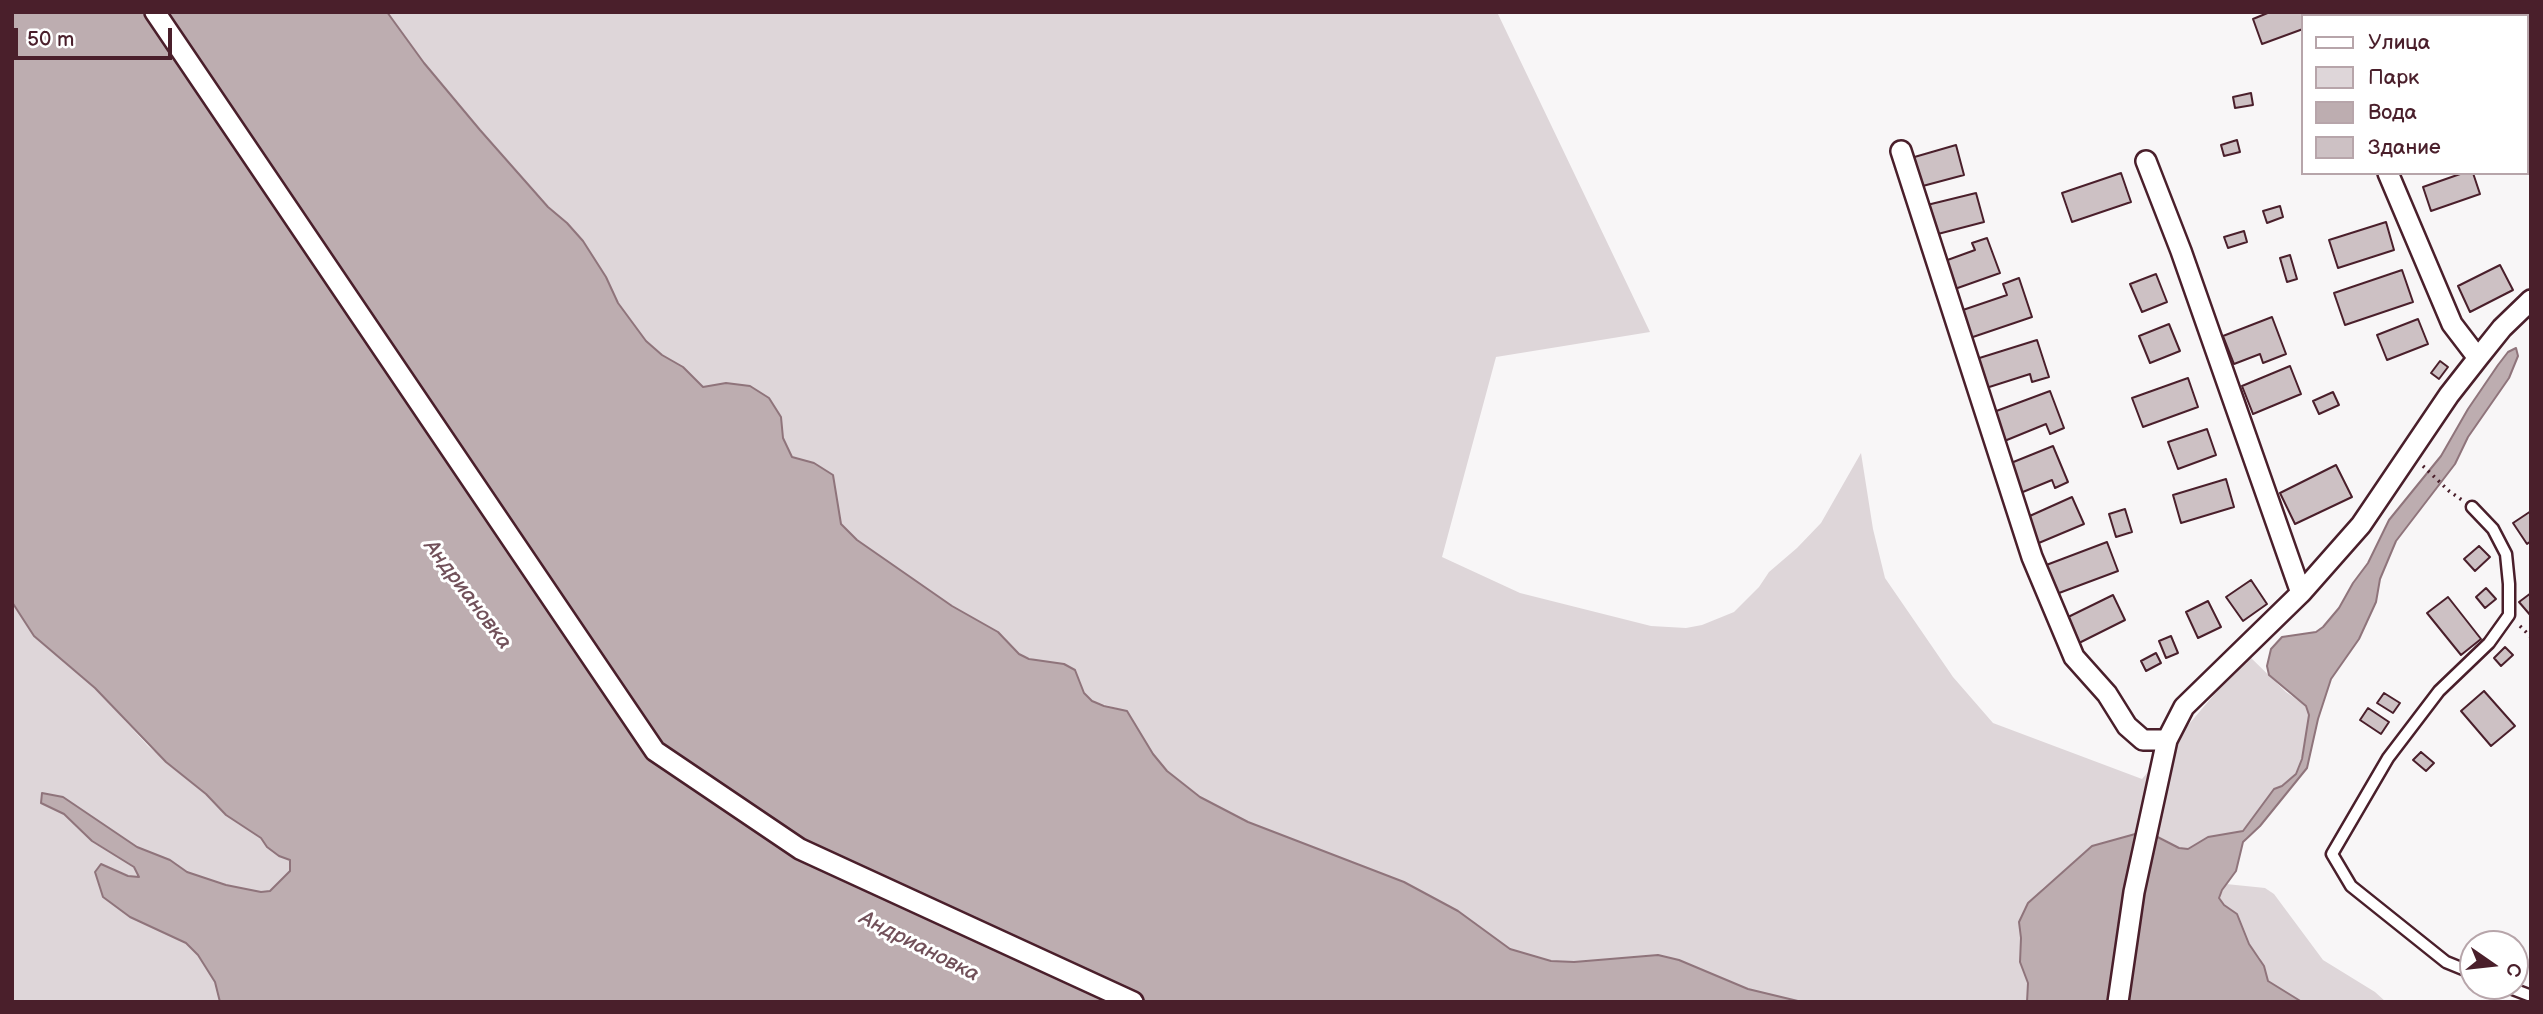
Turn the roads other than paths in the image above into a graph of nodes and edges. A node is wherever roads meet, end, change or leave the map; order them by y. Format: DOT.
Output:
graph roads {
  1 [pos="155,12"];
  2 [pos="1901,151"];
  3 [pos="2146,161"];
  4 [pos="2389,175"];
  5 [pos="2531,300"];
  6 [pos="2478,358"];
  7 [pos="2472,507"];
  8 [pos="2301,593"];
  9 [pos="2167,740"];
  10 [pos="2459,967"];
  11 [pos="1133,1002"];
  12 [pos="2118,1002"];
  1 -- 11 [label="street"];
  2 -- 9 [label="street"];
  3 -- 8 [label="street"];
  4 -- 6 [label="street"];
  5 -- 6 [label="street"];
  6 -- 8 [label="street"];
  7 -- 10 [label="lane"];
  8 -- 9 [label="street"];
  9 -- 12 [label="street"];
}
